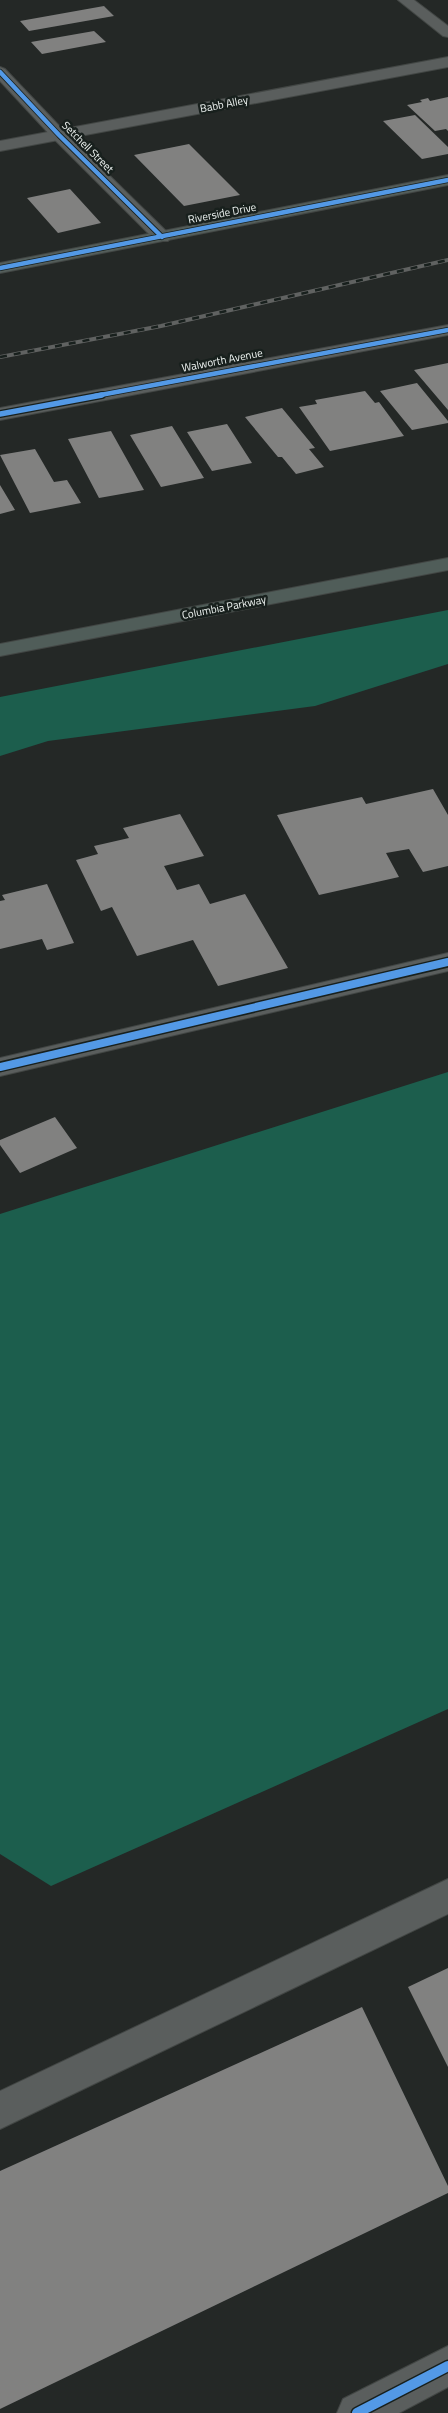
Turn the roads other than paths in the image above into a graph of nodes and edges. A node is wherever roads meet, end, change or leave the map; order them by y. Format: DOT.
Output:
graph roads {
  1 [pos="405,0"];
  2 [pos="448,33"];
  3 [pos="448,62"];
  4 [pos="0,72"];
  5 [pos="59,135"];
  6 [pos="0,146"];
  7 [pos="448,180"];
  8 [pos="162,236"];
  9 [pos="0,268"];
  10 [pos="448,330"];
  11 [pos="0,414"];
  12 [pos="448,564"];
  13 [pos="0,650"];
  14 [pos="448,962"];
  15 [pos="0,1067"];
  16 [pos="448,1896"];
  17 [pos="0,2110"];
  18 [pos="448,2366"];
  19 [pos="357,2413"];
  1 -- 2 [label="street"];
  3 -- 5 [label="street, Babb Alley"];
  4 -- 5 [label="street, Setchell Street"];
  5 -- 6 [label="street, Babb Alley"];
  5 -- 8 [label="street, Setchell Street"];
  7 -- 8 [label="main road, Riverside Drive"];
  8 -- 9 [label="main road, Riverside Drive"];
  10 -- 11 [label="street, Walworth Avenue"];
  12 -- 13 [label="highway, Columbia Parkway"];
  14 -- 15 [label="street"];
  16 -- 17 [label="street"];
  18 -- 19 [label="street"];
}
